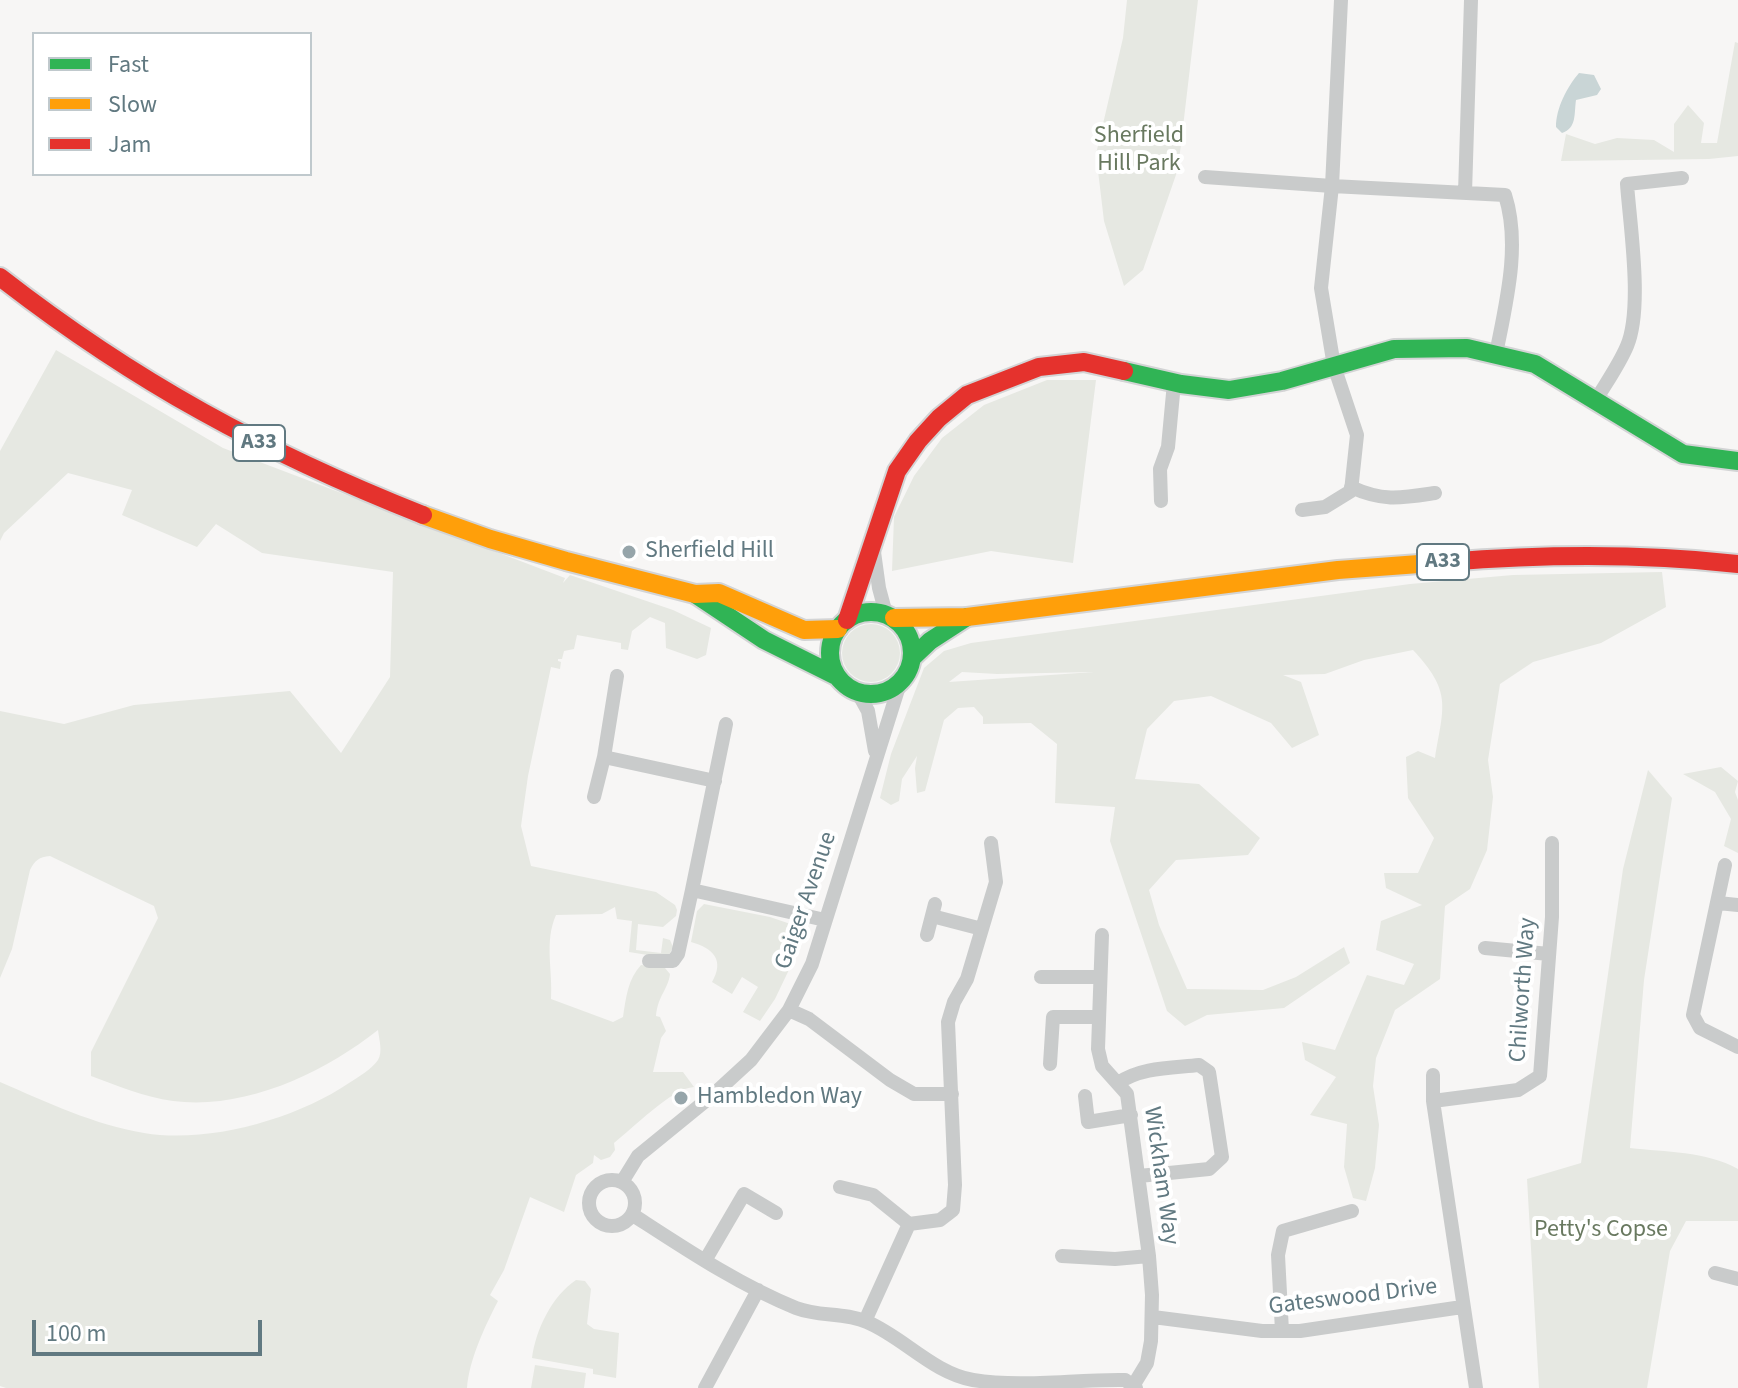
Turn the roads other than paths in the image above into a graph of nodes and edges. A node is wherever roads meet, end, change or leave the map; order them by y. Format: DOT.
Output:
graph roads {
  1 [pos="1341,0"];
  2 [pos="1471,0"];
  3 [pos="1205,177"];
  4 [pos="1682,178"];
  5 [pos="1332,186"];
  6 [pos="1465,193"];
  7 [pos="0,277"];
  8 [pos="1496,354"];
  9 [pos="1334,366"];
  10 [pos="1174,383"];
  11 [pos="1596,400"];
  12 [pos="1738,461"];
  13 [pos="1351,487"];
  14 [pos="1435,493"];
  15 [pos="1161,501"];
  16 [pos="1302,510"];
  17 [pos="873,547"];
  18 [pos="1738,564"];
  19 [pos="695,594"];
  20 [pos="890,616"];
  21 [pos="967,617"];
  22 [pos="843,624"];
  23 [pos="912,658"];
  24 [pos="617,676"];
  25 [pos="838,677"];
  26 [pos="901,680"];
  27 [pos="858,693"];
  28 [pos="726,724"];
  29 [pos="876,755"];
  30 [pos="604,757"];
  31 [pos="715,781"];
  32 [pos="594,797"];
  33 [pos="991,843"];
  34 [pos="1552,843"];
  35 [pos="1725,865"];
  36 [pos="692,890"];
  37 [pos="1718,903"];
  38 [pos="1738,905"];
  39 [pos="825,920"];
  40 [pos="982,929"];
  41 [pos="927,935"];
  42 [pos="1102,935"];
  43 [pos="1485,948"];
  44 [pos="1549,954"];
  45 [pos="649,961"];
  46 [pos="1041,977"];
  47 [pos="1099,977"];
  48 [pos="789,1010"];
  49 [pos="1099,1017"];
  50 [pos="1738,1047"];
  51 [pos="1050,1064"];
  52 [pos="1433,1075"];
  53 [pos="1118,1083"];
  54 [pos="952,1094"];
  55 [pos="1085,1096"];
  56 [pos="1433,1101"];
  57 [pos="1131,1115"];
  58 [pos="1139,1176"];
  59 [pos="622,1182"];
  60 [pos="840,1187"];
  61 [pos="1352,1211"];
  62 [pos="776,1213"];
  63 [pos="633,1215"];
  64 [pos="909,1224"];
  65 [pos="1062,1256"];
  66 [pos="1149,1256"];
  67 [pos="706,1259"];
  68 [pos="1715,1273"];
  69 [pos="1738,1279"];
  70 [pos="758,1290"];
  71 [pos="1462,1307"];
  72 [pos="1153,1317"];
  73 [pos="865,1321"];
  74 [pos="1282,1331"];
  75 [pos="969,1384"];
  76 [pos="1135,1387"];
  77 [pos="705,1388"];
  78 [pos="1476,1388"];
  1 -- 5 [label="street"];
  2 -- 6 [label="street"];
  3 -- 5 [label="street"];
  4 -- 11 [label="street"];
  5 -- 6 [label="street"];
  5 -- 9 [label="street"];
  6 -- 8 [label="street"];
  7 -- 19 [label="main road, A33"];
  8 -- 9 [label="main road"];
  8 -- 11 [label="main road"];
  9 -- 10 [label="main road"];
  9 -- 13 [label="street"];
  10 -- 15 [label="street"];
  10 -- 17 [label="main road"];
  11 -- 12 [label="main road"];
  13 -- 14 [label="street"];
  13 -- 16 [label="street"];
  17 -- 20 [label="street"];
  17 -- 22 [label="main road"];
  18 -- 21 [label="main road, A33"];
  19 -- 22 [label="main road, A33"];
  19 -- 25 [label="main road, A33"];
  20 -- 21 [label="main road, A33"];
  20 -- 22 [label="main road"];
  20 -- 23 [label="main road"];
  21 -- 23 [label="main road, A33"];
  22 -- 25 [label="main road"];
  23 -- 26 [label="main road"];
  24 -- 30 [label="street"];
  25 -- 27 [label="main road"];
  26 -- 27 [label="main road"];
  26 -- 29 [label="street, Gaiger Avenue"];
  27 -- 29 [label="street, Gaiger Avenue"];
  28 -- 31 [label="street"];
  29 -- 39 [label="street, Gaiger Avenue"];
  30 -- 31 [label="street"];
  30 -- 32 [label="street"];
  31 -- 36 [label="street"];
  33 -- 40 [label="street"];
  34 -- 44 [label="street, Chilworth Way"];
  35 -- 37 [label="street"];
  36 -- 39 [label="street"];
  36 -- 45 [label="street"];
  37 -- 38 [label="street"];
  37 -- 50 [label="street"];
  39 -- 48 [label="street, Gaiger Avenue"];
  40 -- 41 [label="street"];
  40 -- 54 [label="street"];
  42 -- 47 [label="street, Wickham Way"];
  43 -- 44 [label="street"];
  44 -- 56 [label="street, Chilworth Way"];
  46 -- 47 [label="street"];
  47 -- 49 [label="street, Wickham Way"];
  48 -- 54 [label="street"];
  48 -- 59 [label="street, Gaiger Avenue"];
  49 -- 51 [label="street"];
  49 -- 53 [label="street, Wickham Way"];
  52 -- 56 [label="street"];
  53 -- 57 [label="street, Wickham Way"];
  53 -- 58 [label="street"];
  54 -- 64 [label="street"];
  55 -- 57 [label="street"];
  56 -- 71 [label="street"];
  57 -- 58 [label="street, Wickham Way"];
  58 -- 66 [label="street, Wickham Way"];
  59 -- 63 [label="street"];
  59 -- 63 [label="street"];
  60 -- 64 [label="street"];
  61 -- 74 [label="street"];
  62 -- 67 [label="street"];
  63 -- 67 [label="street"];
  64 -- 73 [label="street"];
  65 -- 66 [label="street"];
  66 -- 72 [label="street, Wickham Way"];
  67 -- 70 [label="street"];
  68 -- 69 [label="street"];
  70 -- 73 [label="street"];
  70 -- 77 [label="street"];
  71 -- 74 [label="street, Gateswood Drive"];
  71 -- 78 [label="street"];
  72 -- 74 [label="street, Gateswood Drive"];
  72 -- 76 [label="street, Wickham Way"];
  73 -- 75 [label="street"];
  75 -- 76 [label="street"];
}
